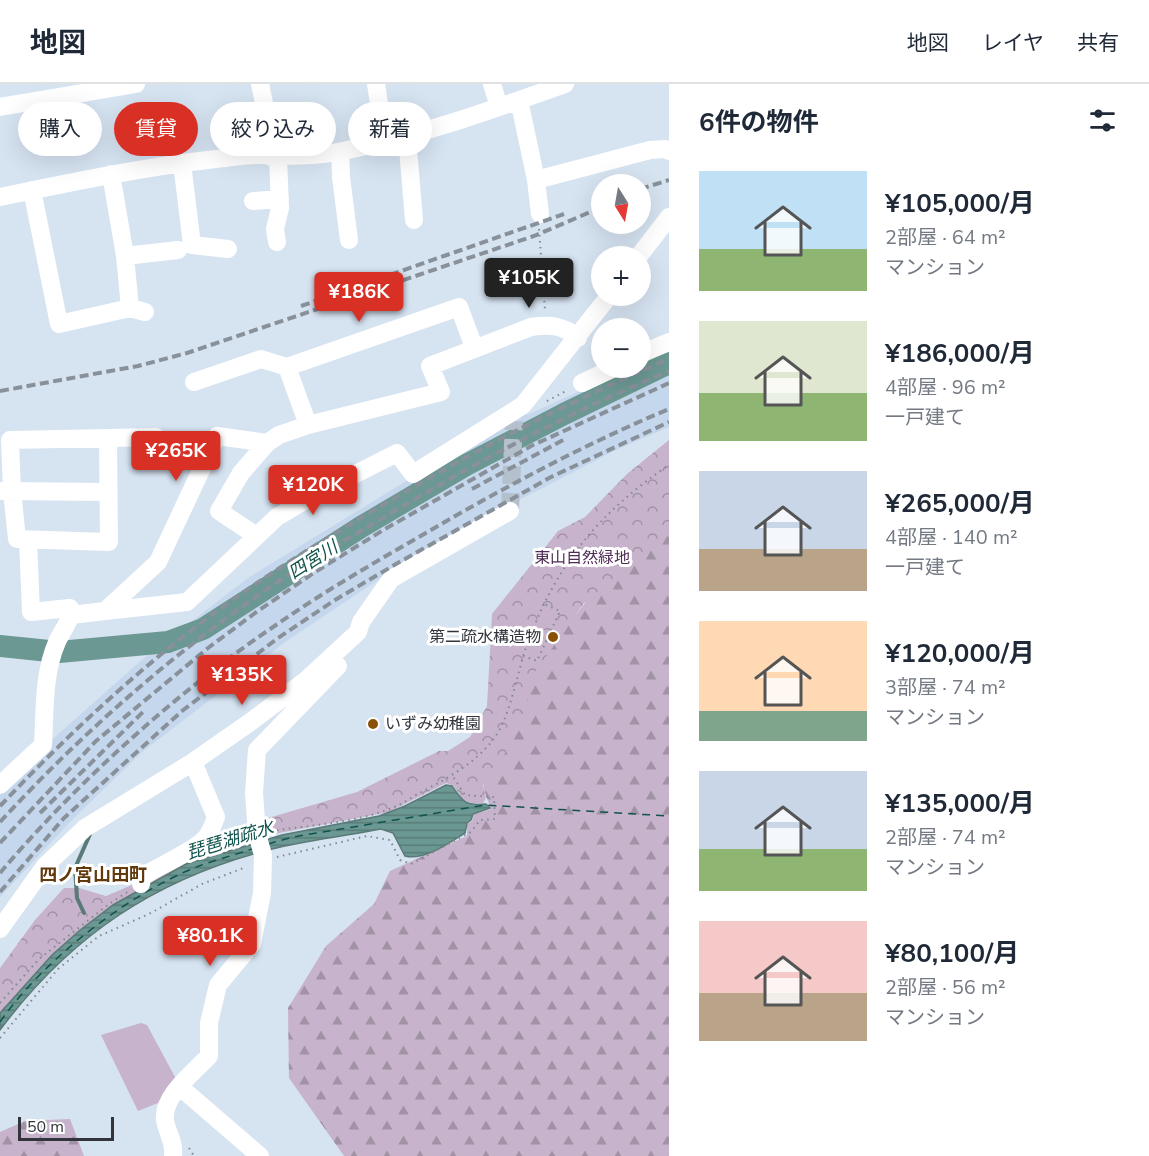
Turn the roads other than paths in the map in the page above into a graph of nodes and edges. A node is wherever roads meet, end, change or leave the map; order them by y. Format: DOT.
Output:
graph roads {
  1 [pos="136,84"];
  2 [pos="260,84"];
  3 [pos="376,84"];
  4 [pos="492,84"];
  5 [pos="565,84"];
  6 [pos="65,90"];
  7 [pos="519,100"];
  8 [pos="379,102"];
  9 [pos="0,107"];
  10 [pos="499,107"];
  11 [pos="432,129"];
  12 [pos="348,150"];
  13 [pos="669,151"];
  14 [pos="340,152"];
  15 [pos="409,156"];
  16 [pos="275,157"];
  17 [pos="182,163"];
  18 [pos="111,174"];
  19 [pos="536,180"];
  20 [pos="32,190"];
  21 [pos="0,197"];
  22 [pos="280,199"];
  23 [pos="254,201"];
  24 [pos="540,214"];
  25 [pos="669,217"];
  26 [pos="414,220"];
  27 [pos="349,240"];
  28 [pos="277,242"];
  29 [pos="647,246"];
  30 [pos="228,249"];
  31 [pos="178,250"];
  32 [pos="125,256"];
  33 [pos="602,306"];
  34 [pos="578,338"];
  35 [pos="669,342"];
  36 [pos="474,348"];
  37 [pos="651,349"];
  38 [pos="287,368"];
  39 [pos="593,378"];
  40 [pos="194,382"];
  41 [pos="582,383"];
  42 [pos="308,425"];
  43 [pos="156,437"];
  44 [pos="108,438"];
  45 [pos="267,443"];
  46 [pos="6,491"];
  47 [pos="108,492"];
  48 [pos="510,512"];
  49 [pos="255,535"];
  50 [pos="28,540"];
  51 [pos="105,611"];
  52 [pos="71,615"];
  53 [pos="358,632"];
  54 [pos="193,762"];
  55 [pos="0,785"];
  56 [pos="141,884"];
  57 [pos="0,929"];
  58 [pos="180,1087"];
  59 [pos="173,1156"];
  60 [pos="260,1156"];
  1 -- 6 [label="street"];
  2 -- 16 [label="street"];
  3 -- 8 [label="street"];
  4 -- 10 [label="street"];
  5 -- 7 [label="street"];
  6 -- 9 [label="street"];
  7 -- 10 [label="street"];
  7 -- 19 [label="street"];
  10 -- 11 [label="street"];
  12 -- 14 [label="street"];
  13 -- 19 [label="street"];
  14 -- 16 [label="street"];
  14 -- 27 [label="street"];
  15 -- 26 [label="street"];
  16 -- 17 [label="street"];
  16 -- 22 [label="street"];
  17 -- 18 [label="street"];
  17 -- 30 [label="street"];
  18 -- 20 [label="street"];
  18 -- 32 [label="street"];
  19 -- 24 [label="street"];
  20 -- 21 [label="street"];
  20 -- 32 [label="street"];
  22 -- 23 [label="street"];
  22 -- 28 [label="street"];
  25 -- 29 [label="street"];
  31 -- 32 [label="street"];
  33 -- 34 [label="street"];
  34 -- 36 [label="street"];
  34 -- 49 [label="street"];
  35 -- 37 [label="street"];
  36 -- 38 [label="street"];
  36 -- 42 [label="street"];
  38 -- 40 [label="street"];
  38 -- 42 [label="street"];
  39 -- 41 [label="street"];
  42 -- 45 [label="street"];
  43 -- 44 [label="street"];
  44 -- 46 [label="street"];
  44 -- 47 [label="street"];
  45 -- 49 [label="street"];
  45 -- 51 [label="street"];
  46 -- 47 [label="street"];
  46 -- 50 [label="street"];
  47 -- 50 [label="street"];
  48 -- 53 [label="street"];
  49 -- 51 [label="street"];
  50 -- 52 [label="street"];
  51 -- 52 [label="street"];
  52 -- 55 [label="street"];
  53 -- 54 [label="street"];
  53 -- 58 [label="street"];
  54 -- 56 [label="street"];
  54 -- 57 [label="street"];
  58 -- 59 [label="street"];
  58 -- 60 [label="street"];
}
